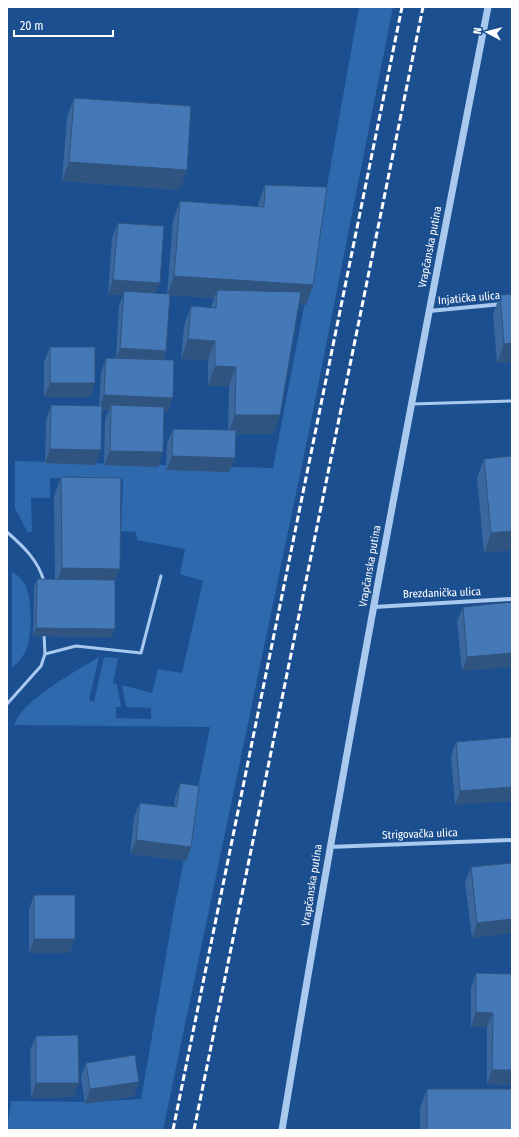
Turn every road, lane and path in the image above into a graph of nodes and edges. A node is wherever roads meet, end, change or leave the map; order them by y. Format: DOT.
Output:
graph roads {
  1 [pos="488,7"];
  2 [pos="512,303"];
  3 [pos="428,311"];
  4 [pos="512,401"];
  5 [pos="410,404"];
  6 [pos="7,532"];
  7 [pos="161,576"];
  8 [pos="44,588"];
  9 [pos="512,599"];
  10 [pos="374,606"];
  11 [pos="44,632"];
  12 [pos="44,654"];
  13 [pos="7,704"];
  14 [pos="512,840"];
  15 [pos="329,847"];
  16 [pos="282,1130"];
  1 -- 3 [label="street, Vrapčanska putina"];
  2 -- 3 [label="street, Injatička ulica"];
  3 -- 5 [label="street, Vrapčanska putina"];
  4 -- 5 [label="lane"];
  5 -- 10 [label="street, Vrapčanska putina"];
  6 -- 8 [label="lane"];
  7 -- 12 [label="lane"];
  9 -- 10 [label="street, Brezdanička ulica"];
  10 -- 15 [label="street, Vrapčanska putina"];
  11 -- 12 [label="lane"];
  12 -- 13 [label="lane"];
  14 -- 15 [label="street, Strigovačka ulica"];
  15 -- 16 [label="street, Vrapčanska putina"];
}
